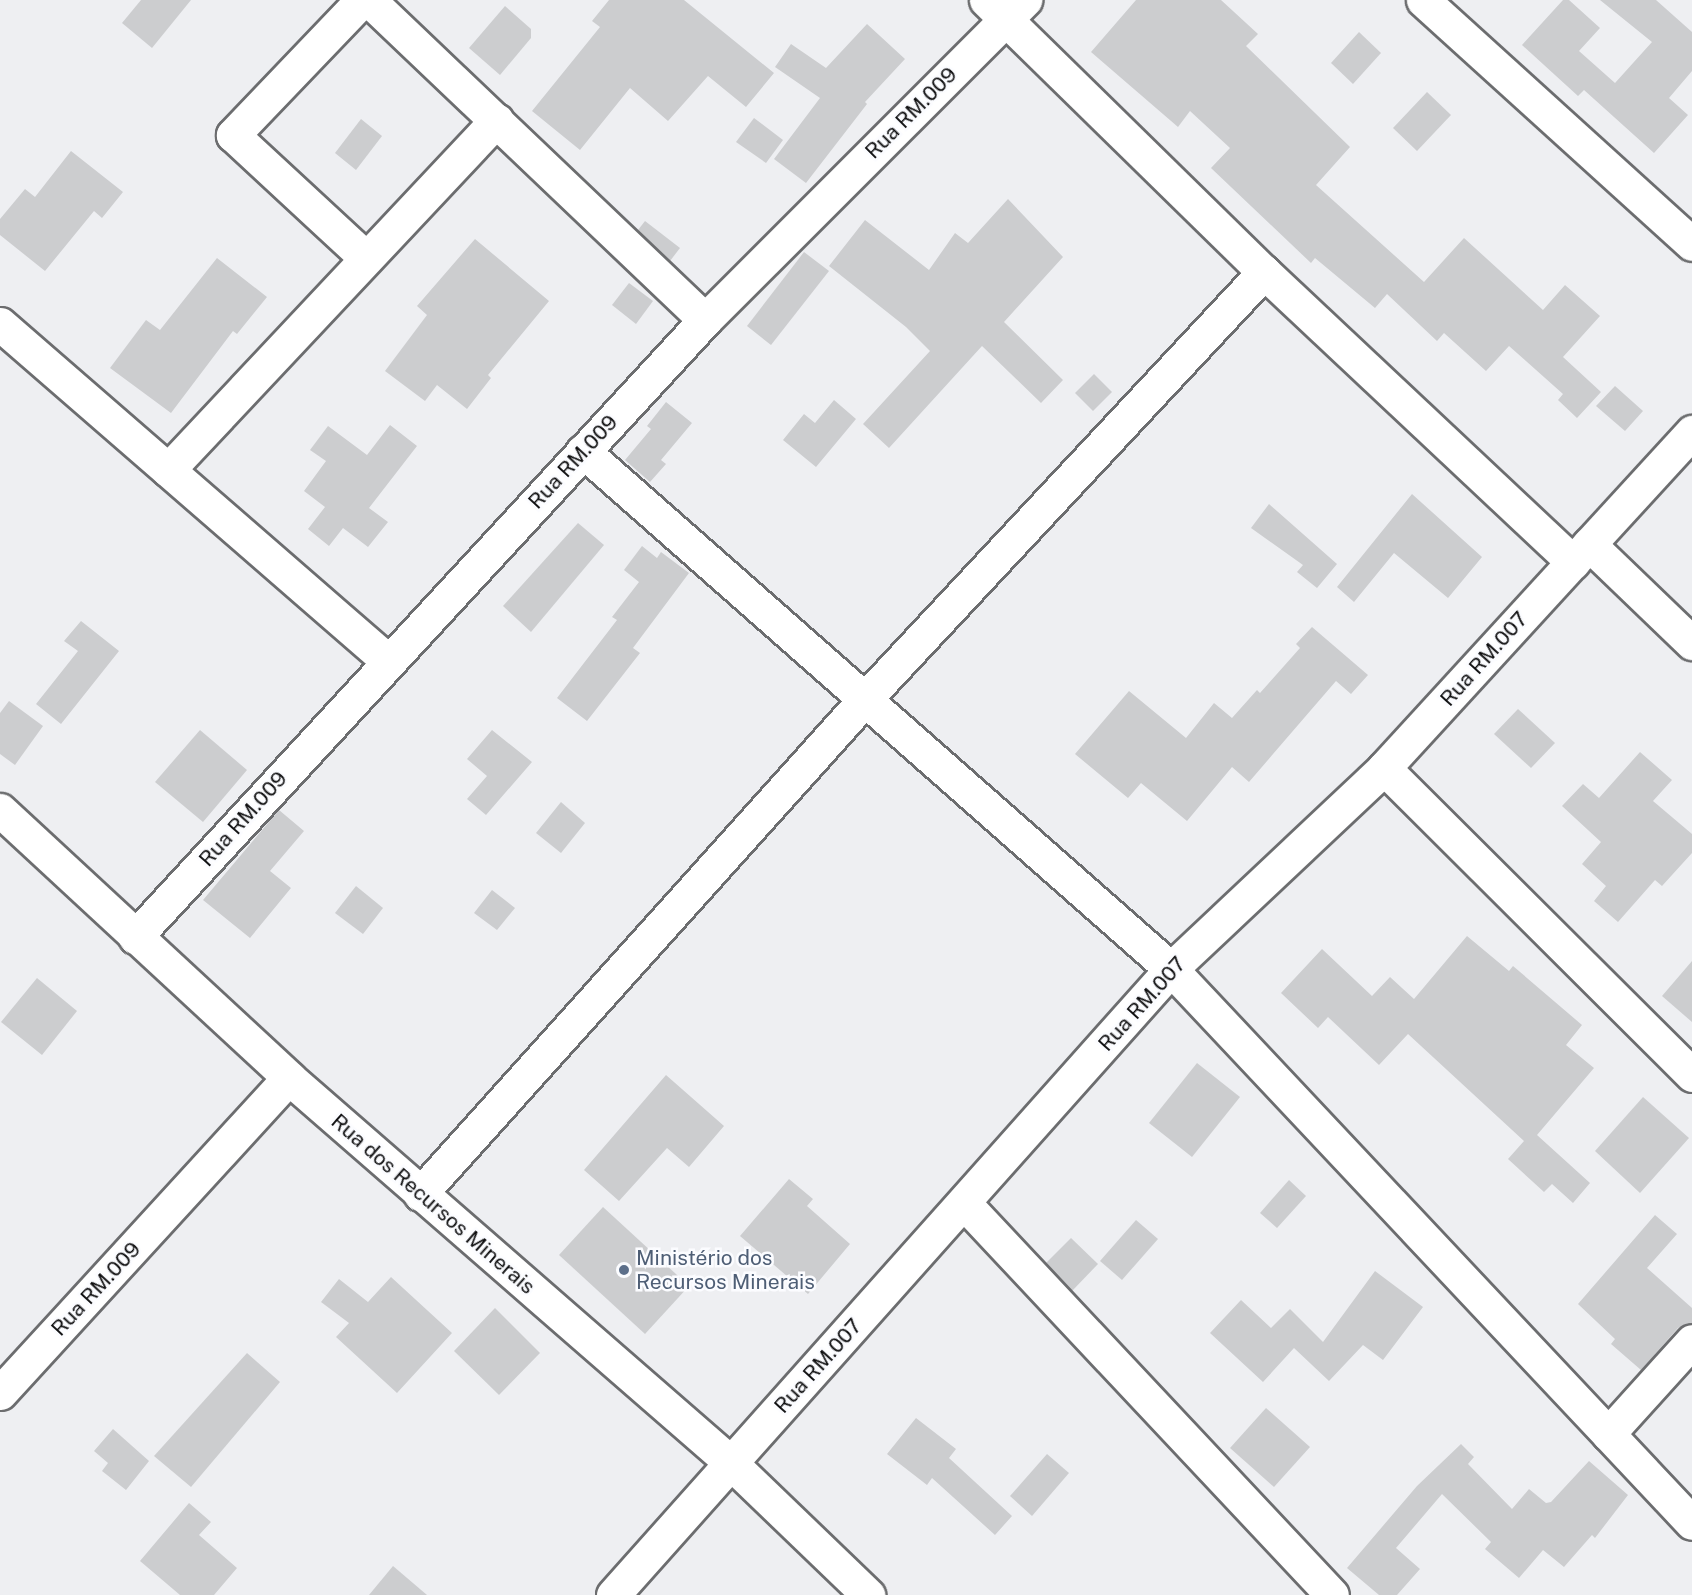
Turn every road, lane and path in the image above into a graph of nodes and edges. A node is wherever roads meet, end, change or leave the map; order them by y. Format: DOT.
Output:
graph roads {
  1 [pos="362,0"];
  2 [pos="369,0"];
  3 [pos="1423,0"];
  4 [pos="1005,6"];
  5 [pos="497,120"];
  6 [pos="1692,243"];
  7 [pos="366,258"];
  8 [pos="1264,272"];
  9 [pos="705,320"];
  10 [pos="0,324"];
  11 [pos="1692,432"];
  12 [pos="583,451"];
  13 [pos="168,470"];
  14 [pos="1581,553"];
  15 [pos="1692,643"];
  16 [pos="388,661"];
  17 [pos="866,698"];
  18 [pos="1384,768"];
  19 [pos="0,810"];
  20 [pos="135,938"];
  21 [pos="1171,969"];
  22 [pos="1692,1075"];
  23 [pos="289,1078"];
  24 [pos="420,1194"];
  25 [pos="965,1204"];
  26 [pos="1692,1341"];
  27 [pos="0,1393"];
  28 [pos="1608,1434"];
  29 [pos="730,1462"];
  30 [pos="1692,1523"];
  31 [pos="613,1595"];
  32 [pos="868,1595"];
  33 [pos="1332,1595"];
  1 -- 7 [label="street"];
  2 -- 5 [label="street"];
  3 -- 6 [label="street"];
  4 -- 8 [label="street"];
  4 -- 9 [label="street, Rua RM.009"];
  5 -- 7 [label="street"];
  5 -- 9 [label="street"];
  7 -- 13 [label="street"];
  8 -- 14 [label="street"];
  8 -- 17 [label="street"];
  9 -- 12 [label="street, Rua RM.009"];
  10 -- 13 [label="street"];
  11 -- 14 [label="street, Rua RM.007"];
  12 -- 16 [label="street, Rua RM.009"];
  12 -- 17 [label="street"];
  13 -- 16 [label="street"];
  14 -- 15 [label="street"];
  14 -- 18 [label="street, Rua RM.007"];
  16 -- 20 [label="street, Rua RM.009"];
  17 -- 21 [label="street"];
  17 -- 24 [label="street"];
  18 -- 21 [label="street, Rua RM.007"];
  18 -- 22 [label="street"];
  19 -- 20 [label="street, Rua dos Recursos Minerais"];
  20 -- 23 [label="street, Rua dos Recursos Minerais"];
  21 -- 25 [label="street, Rua RM.007"];
  21 -- 28 [label="street"];
  23 -- 24 [label="street, Rua dos Recursos Minerais"];
  23 -- 27 [label="street, Rua RM.009"];
  24 -- 29 [label="street, Rua dos Recursos Minerais"];
  25 -- 29 [label="street, Rua RM.007"];
  25 -- 33 [label="street"];
  26 -- 28 [label="street"];
  28 -- 30 [label="street"];
  29 -- 31 [label="street, Rua RM.007"];
  29 -- 32 [label="street, Rua dos Recursos Minerais"];
}
